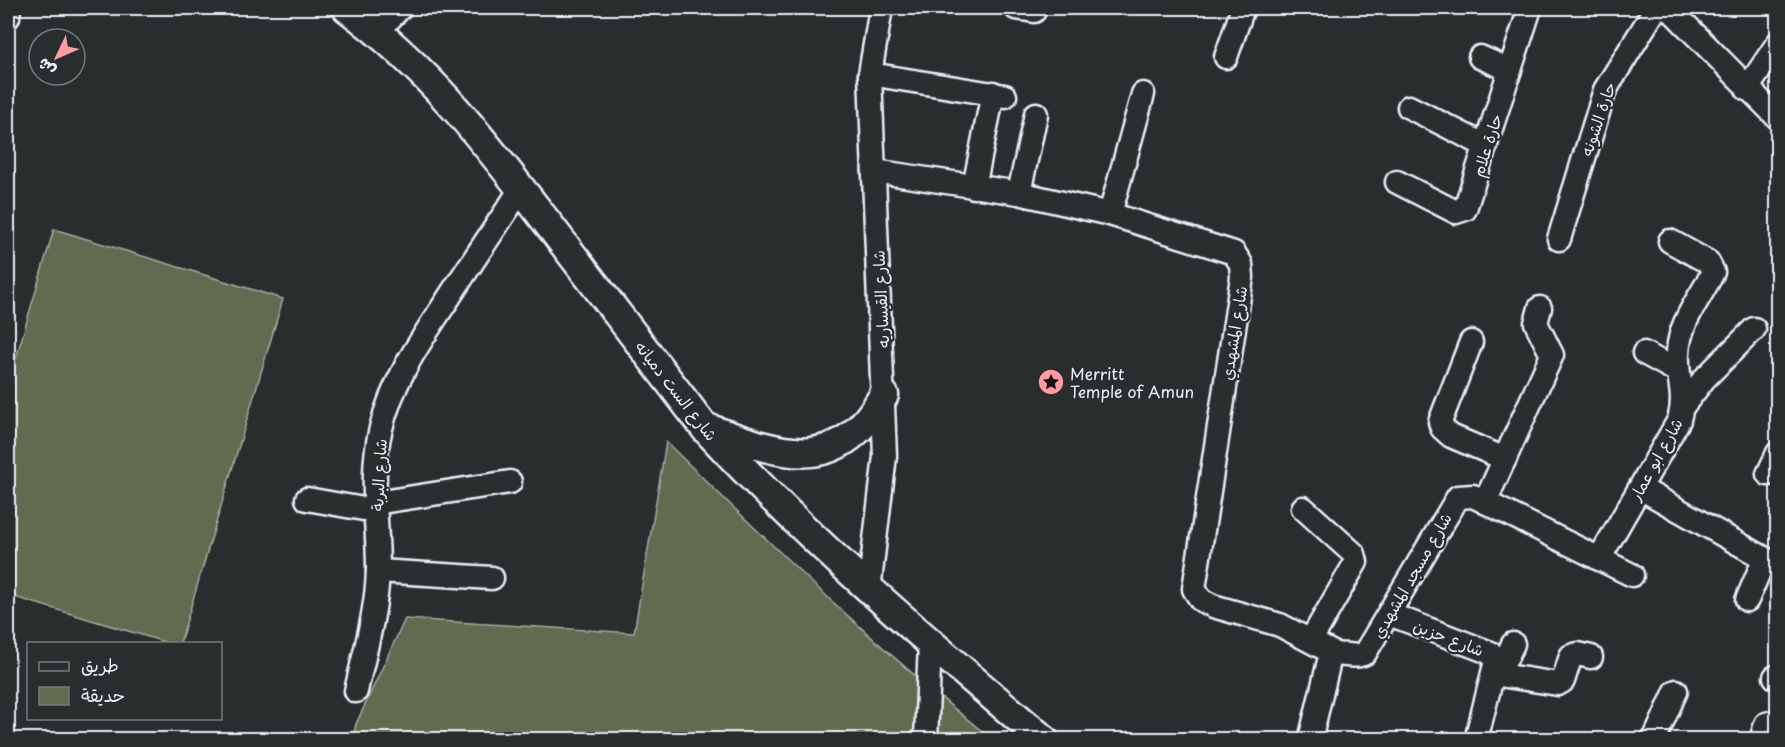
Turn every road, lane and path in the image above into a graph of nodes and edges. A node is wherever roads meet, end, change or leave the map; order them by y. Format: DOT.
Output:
graph roads {
  1 [pos="9,8"];
  2 [pos="347,8"];
  3 [pos="400,8"];
  4 [pos="881,8"];
  5 [pos="1231,8"];
  6 [pos="1243,8"];
  7 [pos="1530,8"];
  8 [pos="1656,8"];
  9 [pos="1669,8"];
  10 [pos="8,17"];
  11 [pos="378,31"];
  12 [pos="1778,43"];
  13 [pos="1226,57"];
  14 [pos="1480,57"];
  15 [pos="1510,70"];
  16 [pos="870,74"];
  17 [pos="1747,89"];
  18 [pos="1143,94"];
  19 [pos="1409,106"];
  20 [pos="1036,114"];
  21 [pos="1778,118"];
  22 [pos="1486,146"];
  23 [pos="874,171"];
  24 [pos="1397,182"];
  25 [pos="974,187"];
  26 [pos="521,189"];
  27 [pos="1019,193"];
  28 [pos="1110,214"];
  29 [pos="1559,239"];
  30 [pos="1670,241"];
  31 [pos="1539,308"];
  32 [pos="1754,329"];
  33 [pos="1472,342"];
  34 [pos="1644,353"];
  35 [pos="1677,371"];
  36 [pos="884,396"];
  37 [pos="1683,406"];
  38 [pos="705,428"];
  39 [pos="1778,453"];
  40 [pos="1505,459"];
  41 [pos="1768,474"];
  42 [pos="510,482"];
  43 [pos="1640,488"];
  44 [pos="307,499"];
  45 [pos="1485,502"];
  46 [pos="375,507"];
  47 [pos="1303,508"];
  48 [pos="1599,559"];
  49 [pos="1771,563"];
  50 [pos="378,571"];
  51 [pos="1632,575"];
  52 [pos="492,578"];
  53 [pos="869,590"];
  54 [pos="1747,600"];
  55 [pos="1389,614"];
  56 [pos="1311,640"];
  57 [pos="930,642"];
  58 [pos="1513,644"];
  59 [pos="1335,654"];
  60 [pos="1591,657"];
  61 [pos="1496,674"];
  62 [pos="356,690"];
  63 [pos="1676,691"];
  64 [pos="1778,721"];
  65 [pos="926,740"];
  66 [pos="1044,740"];
  67 [pos="1310,740"];
  68 [pos="1476,740"];
  69 [pos="1654,740"];
  70 [pos="1761,740"];
  1 -- 10 [label="street"];
  2 -- 11 [label="street, شارع الست دميانه"];
  3 -- 11 [label="street"];
  4 -- 16 [label="street, شارع القيساريه"];
  5 -- 6 [label="street"];
  6 -- 13 [label="street"];
  7 -- 15 [label="street, حارة علام"];
  8 -- 29 [label="street, حارة الشونه"];
  9 -- 17 [label="street"];
  11 -- 26 [label="street, شارع الست دميانه"];
  12 -- 17 [label="street"];
  14 -- 15 [label="street"];
  15 -- 22 [label="street, حارة علام"];
  16 -- 23 [label="street, شارع القيساريه"];
  16 -- 25 [label="street"];
  17 -- 21 [label="street"];
  18 -- 28 [label="street"];
  19 -- 22 [label="street"];
  20 -- 27 [label="street"];
  22 -- 24 [label="street, حارة علام"];
  23 -- 25 [label="street, شارع المشهدي"];
  23 -- 36 [label="street, شارع القيساريه"];
  25 -- 27 [label="street, شارع المشهدي"];
  26 -- 38 [label="street, شارع الست دميانه"];
  26 -- 46 [label="street, شارع البربة"];
  27 -- 28 [label="street, شارع المشهدي"];
  28 -- 56 [label="street, شارع المشهدي"];
  30 -- 35 [label="street, شارع ابو عمار"];
  31 -- 40 [label="street"];
  32 -- 37 [label="street"];
  33 -- 40 [label="street"];
  34 -- 35 [label="street"];
  35 -- 37 [label="street, شارع ابو عمار"];
  36 -- 38 [label="street"];
  36 -- 53 [label="street, شارع القيساريه"];
  37 -- 43 [label="street, شارع ابو عمار"];
  38 -- 53 [label="street, شارع الست دميانه"];
  39 -- 41 [label="street"];
  40 -- 45 [label="street"];
  42 -- 46 [label="street"];
  43 -- 48 [label="street, شارع ابو عمار"];
  43 -- 49 [label="street"];
  44 -- 46 [label="street"];
  45 -- 48 [label="street, شارع مسجد المشهدي"];
  45 -- 55 [label="street, شارع مسجد المشهدي"];
  46 -- 50 [label="street, شارع البربة"];
  47 -- 56 [label="street"];
  48 -- 51 [label="street, شارع مسجد المشهدي"];
  49 -- 54 [label="street"];
  50 -- 52 [label="street"];
  50 -- 62 [label="street, شارع البربة"];
  53 -- 57 [label="street, شارع الست دميانه"];
  55 -- 59 [label="street, شارع مسجد المشهدي"];
  55 -- 61 [label="street, شارع حزين"];
  56 -- 59 [label="street, شارع المشهدي"];
  57 -- 65 [label="street"];
  57 -- 66 [label="street, شارع الست دميانه"];
  58 -- 61 [label="street"];
  59 -- 67 [label="street"];
  60 -- 61 [label="street"];
  61 -- 68 [label="street, شارع حزين"];
  63 -- 69 [label="street"];
  64 -- 70 [label="street"];
}
